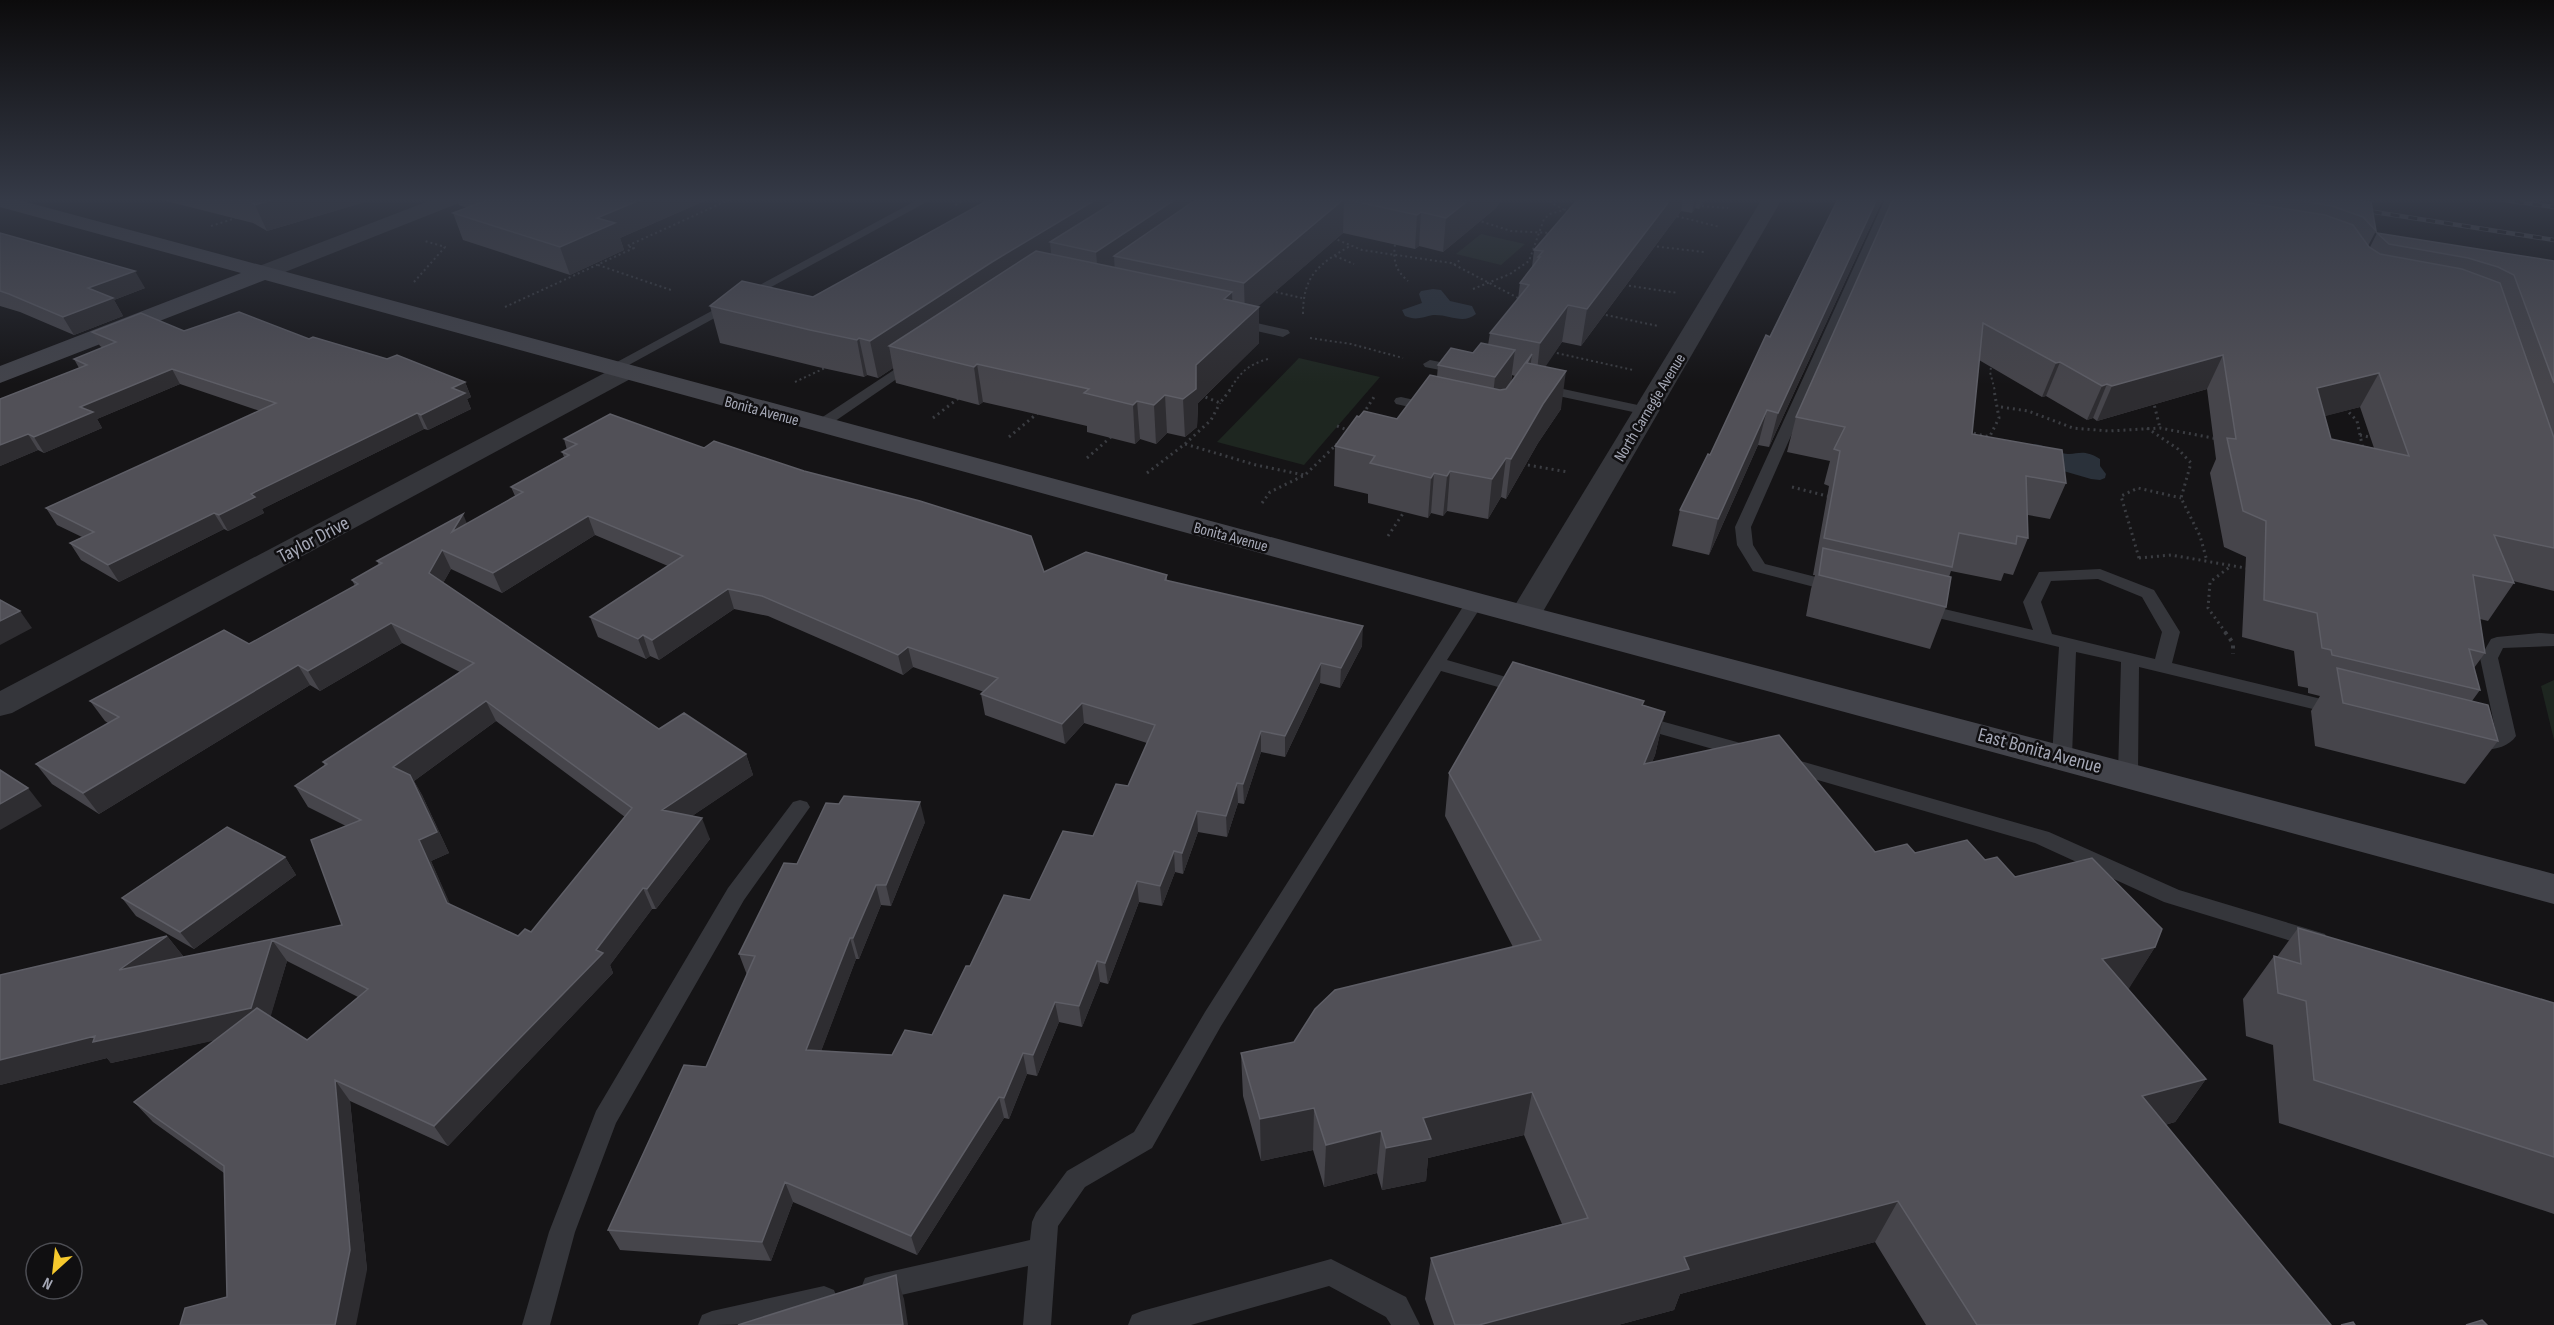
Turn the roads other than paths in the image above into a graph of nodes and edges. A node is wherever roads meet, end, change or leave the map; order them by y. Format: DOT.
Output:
graph roads {
  1 [pos="218,261"];
  2 [pos="293,261"];
  3 [pos="816,261"];
  4 [pos="1736,261"];
  5 [pos="1862,261"];
  6 [pos="262,273"];
  7 [pos="1225,320"];
  8 [pos="1283,333"];
  9 [pos="924,355"];
  10 [pos="1430,364"];
  11 [pos="618,371"];
  12 [pos="1472,373"];
  13 [pos="0,375"];
  14 [pos="1523,384"];
  15 [pos="1401,401"];
  16 [pos="1647,411"];
  17 [pos="1451,412"];
  18 [pos="820,425"];
  19 [pos="1858,593"];
  20 [pos="1475,602"];
  21 [pos="1904,604"];
  22 [pos="1525,615"];
  23 [pos="2043,637"];
  24 [pos="2554,640"];
  25 [pos="2068,643"];
  26 [pos="2130,658"];
  27 [pos="1439,664"];
  28 [pos="2163,665"];
  29 [pos="1539,693"];
  30 [pos="0,705"];
  31 [pos="2349,712"];
  32 [pos="1619,716"];
  33 [pos="2462,740"];
  34 [pos="2062,756"];
  35 [pos="2128,774"];
  36 [pos="800,807"];
  37 [pos="2554,888"];
  38 [pos="2339,946"];
  39 [pos="1043,1250"];
  40 [pos="536,1325"];
  41 [pos="712,1325"];
  42 [pos="1037,1325"];
  43 [pos="1142,1325"];
  44 [pos="1406,1325"];
  1 -- 6 [label="main road, Bonita Avenue"];
  2 -- 6 [label="street"];
  3 -- 11 [label="lane"];
  4 -- 16 [label="street, North Carnegie Avenue"];
  5 -- 19 [label="lane"];
  6 -- 11 [label="main road, Bonita Avenue"];
  6 -- 13 [label="main road"];
  7 -- 8 [label="lane"];
  9 -- 18 [label="lane"];
  10 -- 12 [label="lane"];
  11 -- 18 [label="main road, Bonita Avenue"];
  11 -- 30 [label="street, Taylor Drive"];
  14 -- 16 [label="lane"];
  15 -- 17 [label="lane"];
  16 -- 22 [label="street, North Carnegie Avenue"];
  18 -- 20 [label="main road, Bonita Avenue"];
  20 -- 22 [label="main road, Bonita Avenue"];
  20 -- 27 [label="lane"];
  21 -- 23 [label="lane"];
  22 -- 34 [label="main road, East Bonita Avenue"];
  23 -- 25 [label="lane"];
  23 -- 28 [label="lane"];
  24 -- 33 [label="lane"];
  25 -- 26 [label="lane"];
  25 -- 34 [label="lane"];
  26 -- 28 [label="lane"];
  26 -- 35 [label="lane"];
  27 -- 29 [label="lane"];
  27 -- 39 [label="lane"];
  28 -- 31 [label="lane"];
  32 -- 38 [label="lane"];
  34 -- 35 [label="main road, East Bonita Avenue"];
  35 -- 37 [label="main road, East Bonita Avenue"];
  36 -- 40 [label="lane"];
  39 -- 41 [label="lane"];
  39 -- 42 [label="lane"];
  43 -- 44 [label="lane"];
}
